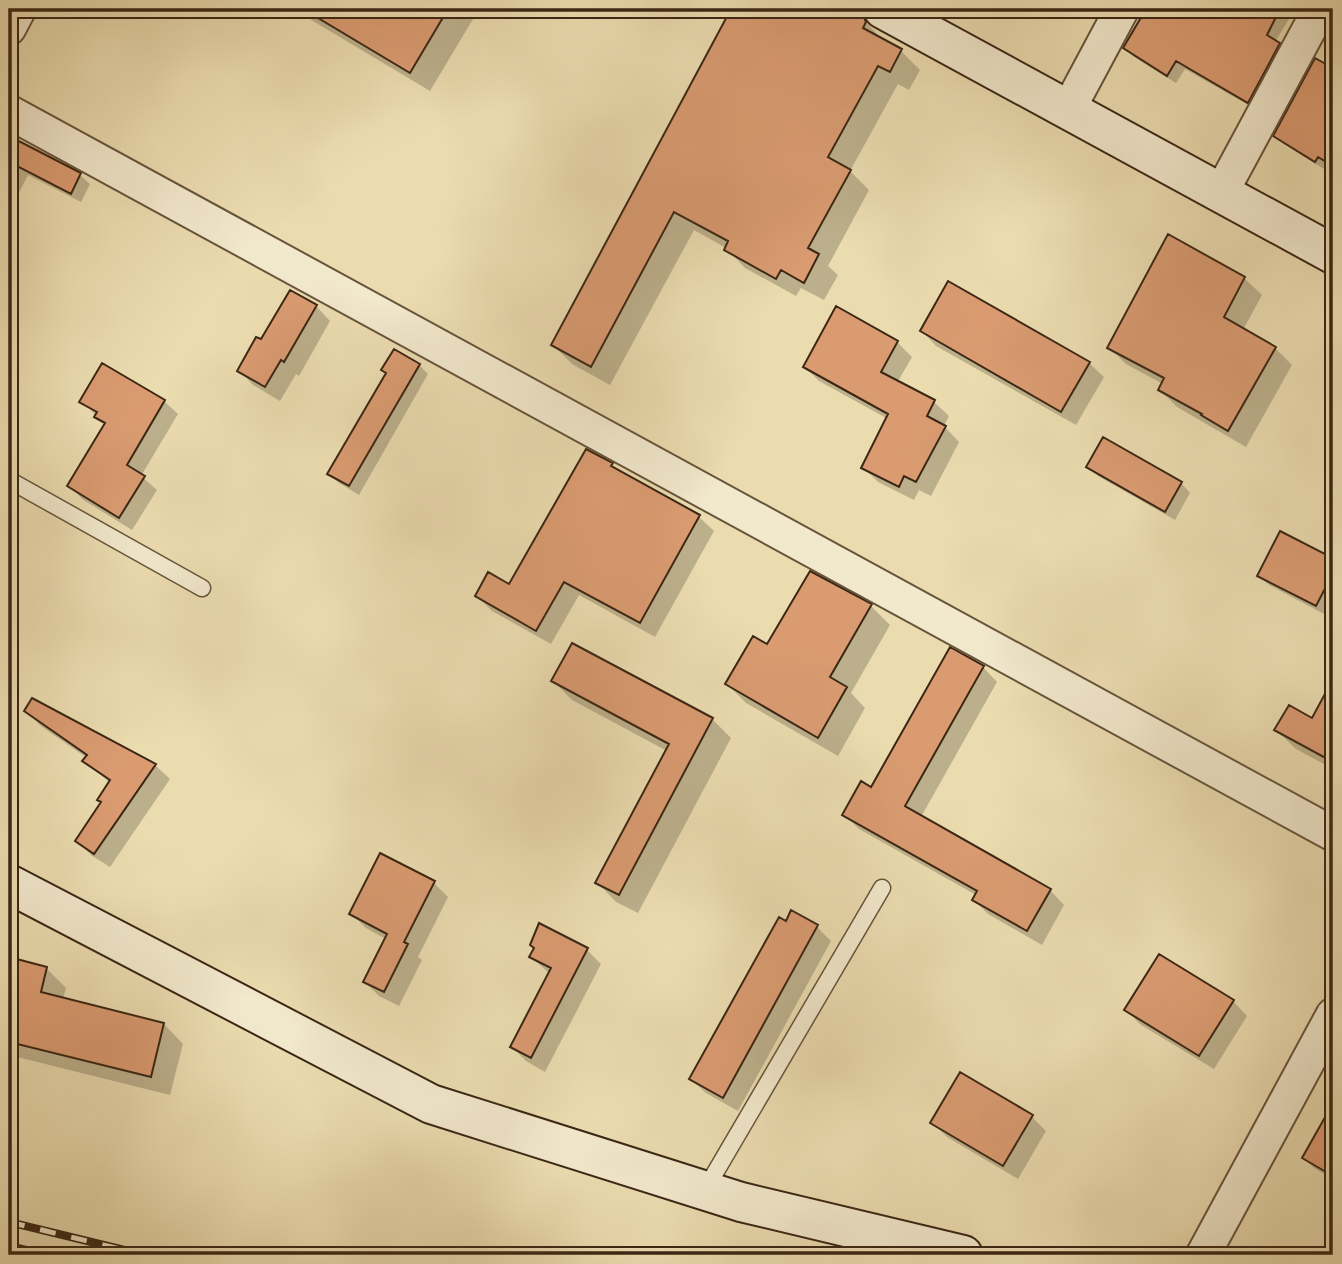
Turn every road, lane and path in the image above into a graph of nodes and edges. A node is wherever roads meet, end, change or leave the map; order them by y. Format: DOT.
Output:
graph roads {
  1 [pos="19,9"];
  2 [pos="883,9"];
  3 [pos="1122,9"];
  4 [pos="1320,9"];
  5 [pos="926,19"];
  6 [pos="9,28"];
  7 [pos="1068,110"];
  8 [pos="9,112"];
  9 [pos="1221,193"];
  10 [pos="1333,254"];
  11 [pos="9,481"];
  12 [pos="202,588"];
  13 [pos="1333,834"];
  14 [pos="9,884"];
  15 [pos="882,888"];
  16 [pos="1333,1016"];
  17 [pos="705,1190"];
  18 [pos="963,1255"];
  19 [pos="1203,1255"];
  1 -- 6 [label="street"];
  2 -- 5 [label="main road"];
  3 -- 7 [label="street"];
  4 -- 9 [label="street"];
  5 -- 7 [label="main road"];
  7 -- 9 [label="main road"];
  8 -- 13 [label="street"];
  9 -- 10 [label="main road"];
  11 -- 12 [label="lane"];
  14 -- 17 [label="main road"];
  15 -- 17 [label="lane"];
  16 -- 19 [label="street"];
  17 -- 18 [label="main road"];
}
